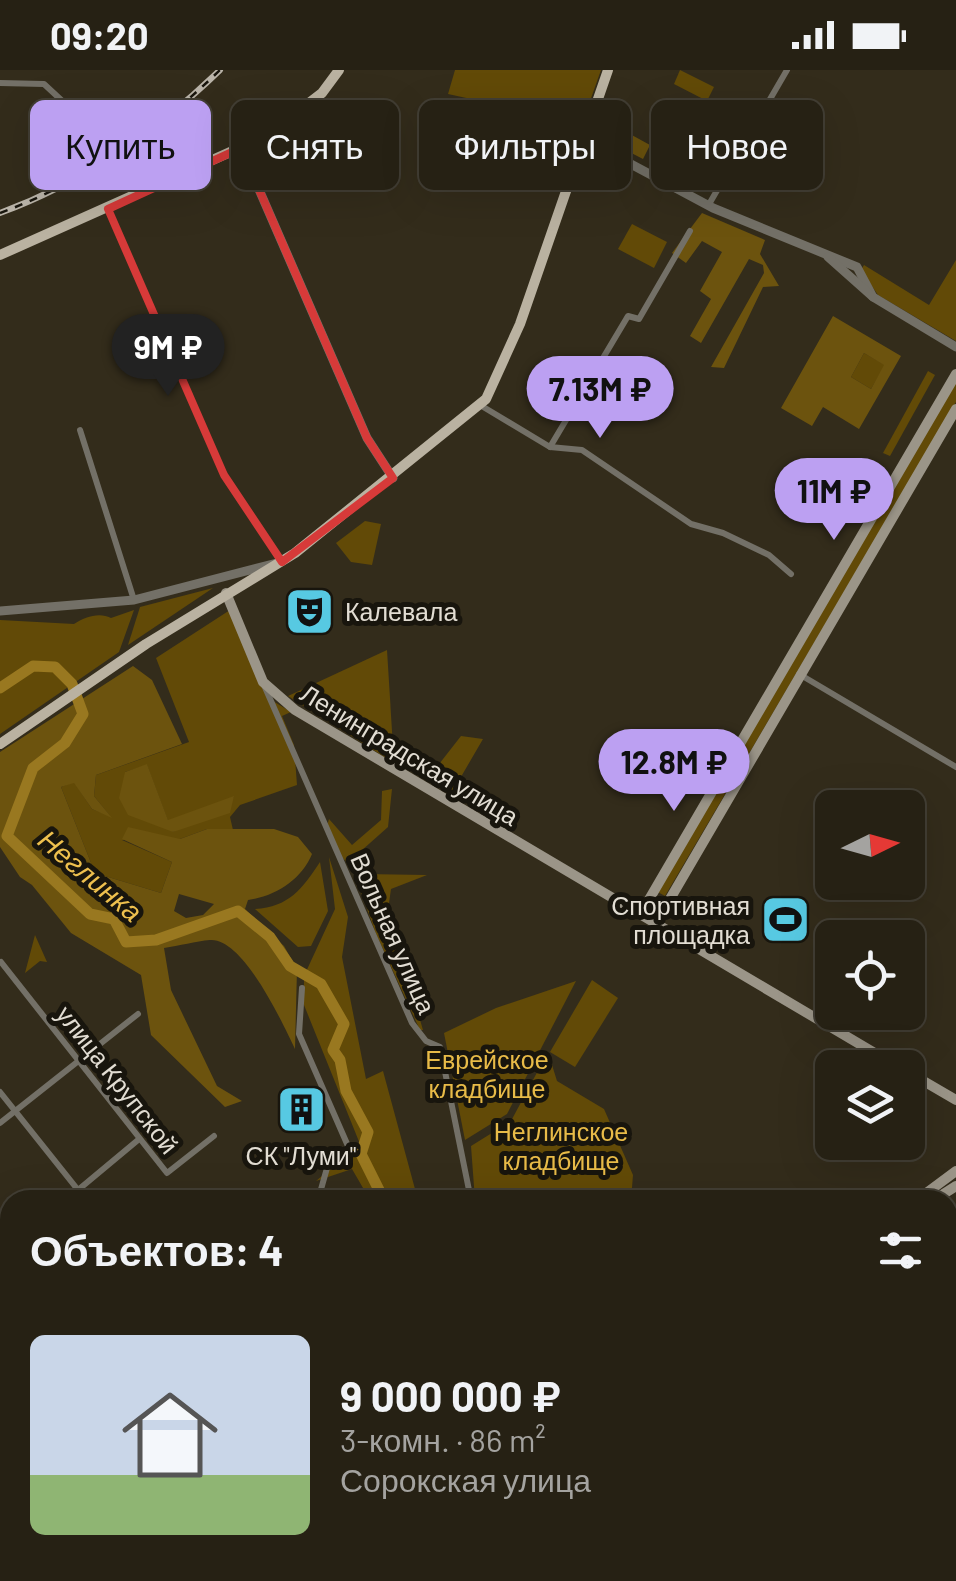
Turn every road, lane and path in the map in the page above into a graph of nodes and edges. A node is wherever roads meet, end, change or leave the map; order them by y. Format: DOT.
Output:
graph roads {
  1 [pos="339,70"];
  2 [pos="608,70"];
  3 [pos="788,70"];
  4 [pos="0,83"];
  5 [pos="61,100"];
  6 [pos="313,100"];
  7 [pos="598,100"];
  8 [pos="231,153"];
  9 [pos="631,164"];
  10 [pos="260,190"];
  11 [pos="566,190"];
  12 [pos="708,206"];
  13 [pos="108,209"];
  14 [pos="690,232"];
  15 [pos="0,255"];
  16 [pos="956,347"];
  17 [pos="956,374"];
  18 [pos="480,405"];
  19 [pos="956,409"];
  20 [pos="80,430"];
  21 [pos="550,447"];
  22 [pos="392,478"];
  23 [pos="849,557"];
  24 [pos="282,562"];
  25 [pos="862,566"];
  26 [pos="791,574"];
  27 [pos="210,580"];
  28 [pos="226,593"];
  29 [pos="134,600"];
  30 [pos="0,611"];
  31 [pos="798,674"];
  32 [pos="263,682"];
  33 [pos="0,744"];
  34 [pos="956,767"];
  35 [pos="640,915"];
  36 [pos="656,923"];
  37 [pos="1,962"];
  38 [pos="302,988"];
  39 [pos="138,1014"];
  40 [pos="870,1050"];
  41 [pos="78,1062"];
  42 [pos="925,1082"];
  43 [pos="0,1092"];
  44 [pos="956,1100"];
  45 [pos="15,1111"];
  46 [pos="0,1122"];
  47 [pos="214,1136"];
  48 [pos="138,1140"];
  49 [pos="956,1171"];
  50 [pos="78,1190"];
  51 [pos="321,1190"];
  52 [pos="469,1190"];
  53 [pos="930,1190"];
  1 -- 6 [label="main road"];
  2 -- 7 [label="main road"];
  3 -- 12 [label="street"];
  4 -- 5 [label="street"];
  8 -- 13 [label="main road"];
  9 -- 12 [label="street"];
  10 -- 22 [label="street"];
  11 -- 18 [label="main road"];
  12 -- 16 [label="street"];
  13 -- 15 [label="main road"];
  13 -- 24 [label="street"];
  14 -- 21 [label="street"];
  17 -- 23 [label="main road"];
  18 -- 21 [label="street"];
  18 -- 22 [label="main road"];
  19 -- 25 [label="main road"];
  20 -- 29 [label="street"];
  21 -- 26 [label="street"];
  22 -- 24 [label="main road"];
  23 -- 25 [label="main road"];
  23 -- 35 [label="main road"];
  24 -- 27 [label="street"];
  24 -- 28 [label="main road"];
  25 -- 31 [label="main road"];
  27 -- 28 [label="street, Ленинградская улица"];
  27 -- 29 [label="street"];
  28 -- 32 [label="main road, Ленинградская улица"];
  28 -- 33 [label="main road"];
  29 -- 30 [label="street"];
  31 -- 34 [label="street"];
  31 -- 36 [label="main road"];
  32 -- 35 [label="main road, Ленинградская улица"];
  32 -- 52 [label="street, Вольная улица"];
  35 -- 36 [label="main road, Ленинградская улица"];
  36 -- 40 [label="main road, Ленинградская улица"];
  37 -- 41 [label="street, улица Крупской"];
  38 -- 51 [label="street"];
  39 -- 41 [label="street"];
  41 -- 45 [label="street"];
  41 -- 48 [label="street, улица Крупской"];
  42 -- 44 [label="main road"];
  43 -- 45 [label="street"];
  45 -- 46 [label="street"];
  45 -- 50 [label="street"];
  47 -- 48 [label="street, улица Крупской"];
  48 -- 50 [label="street"];
  49 -- 53 [label="main road"];
}
